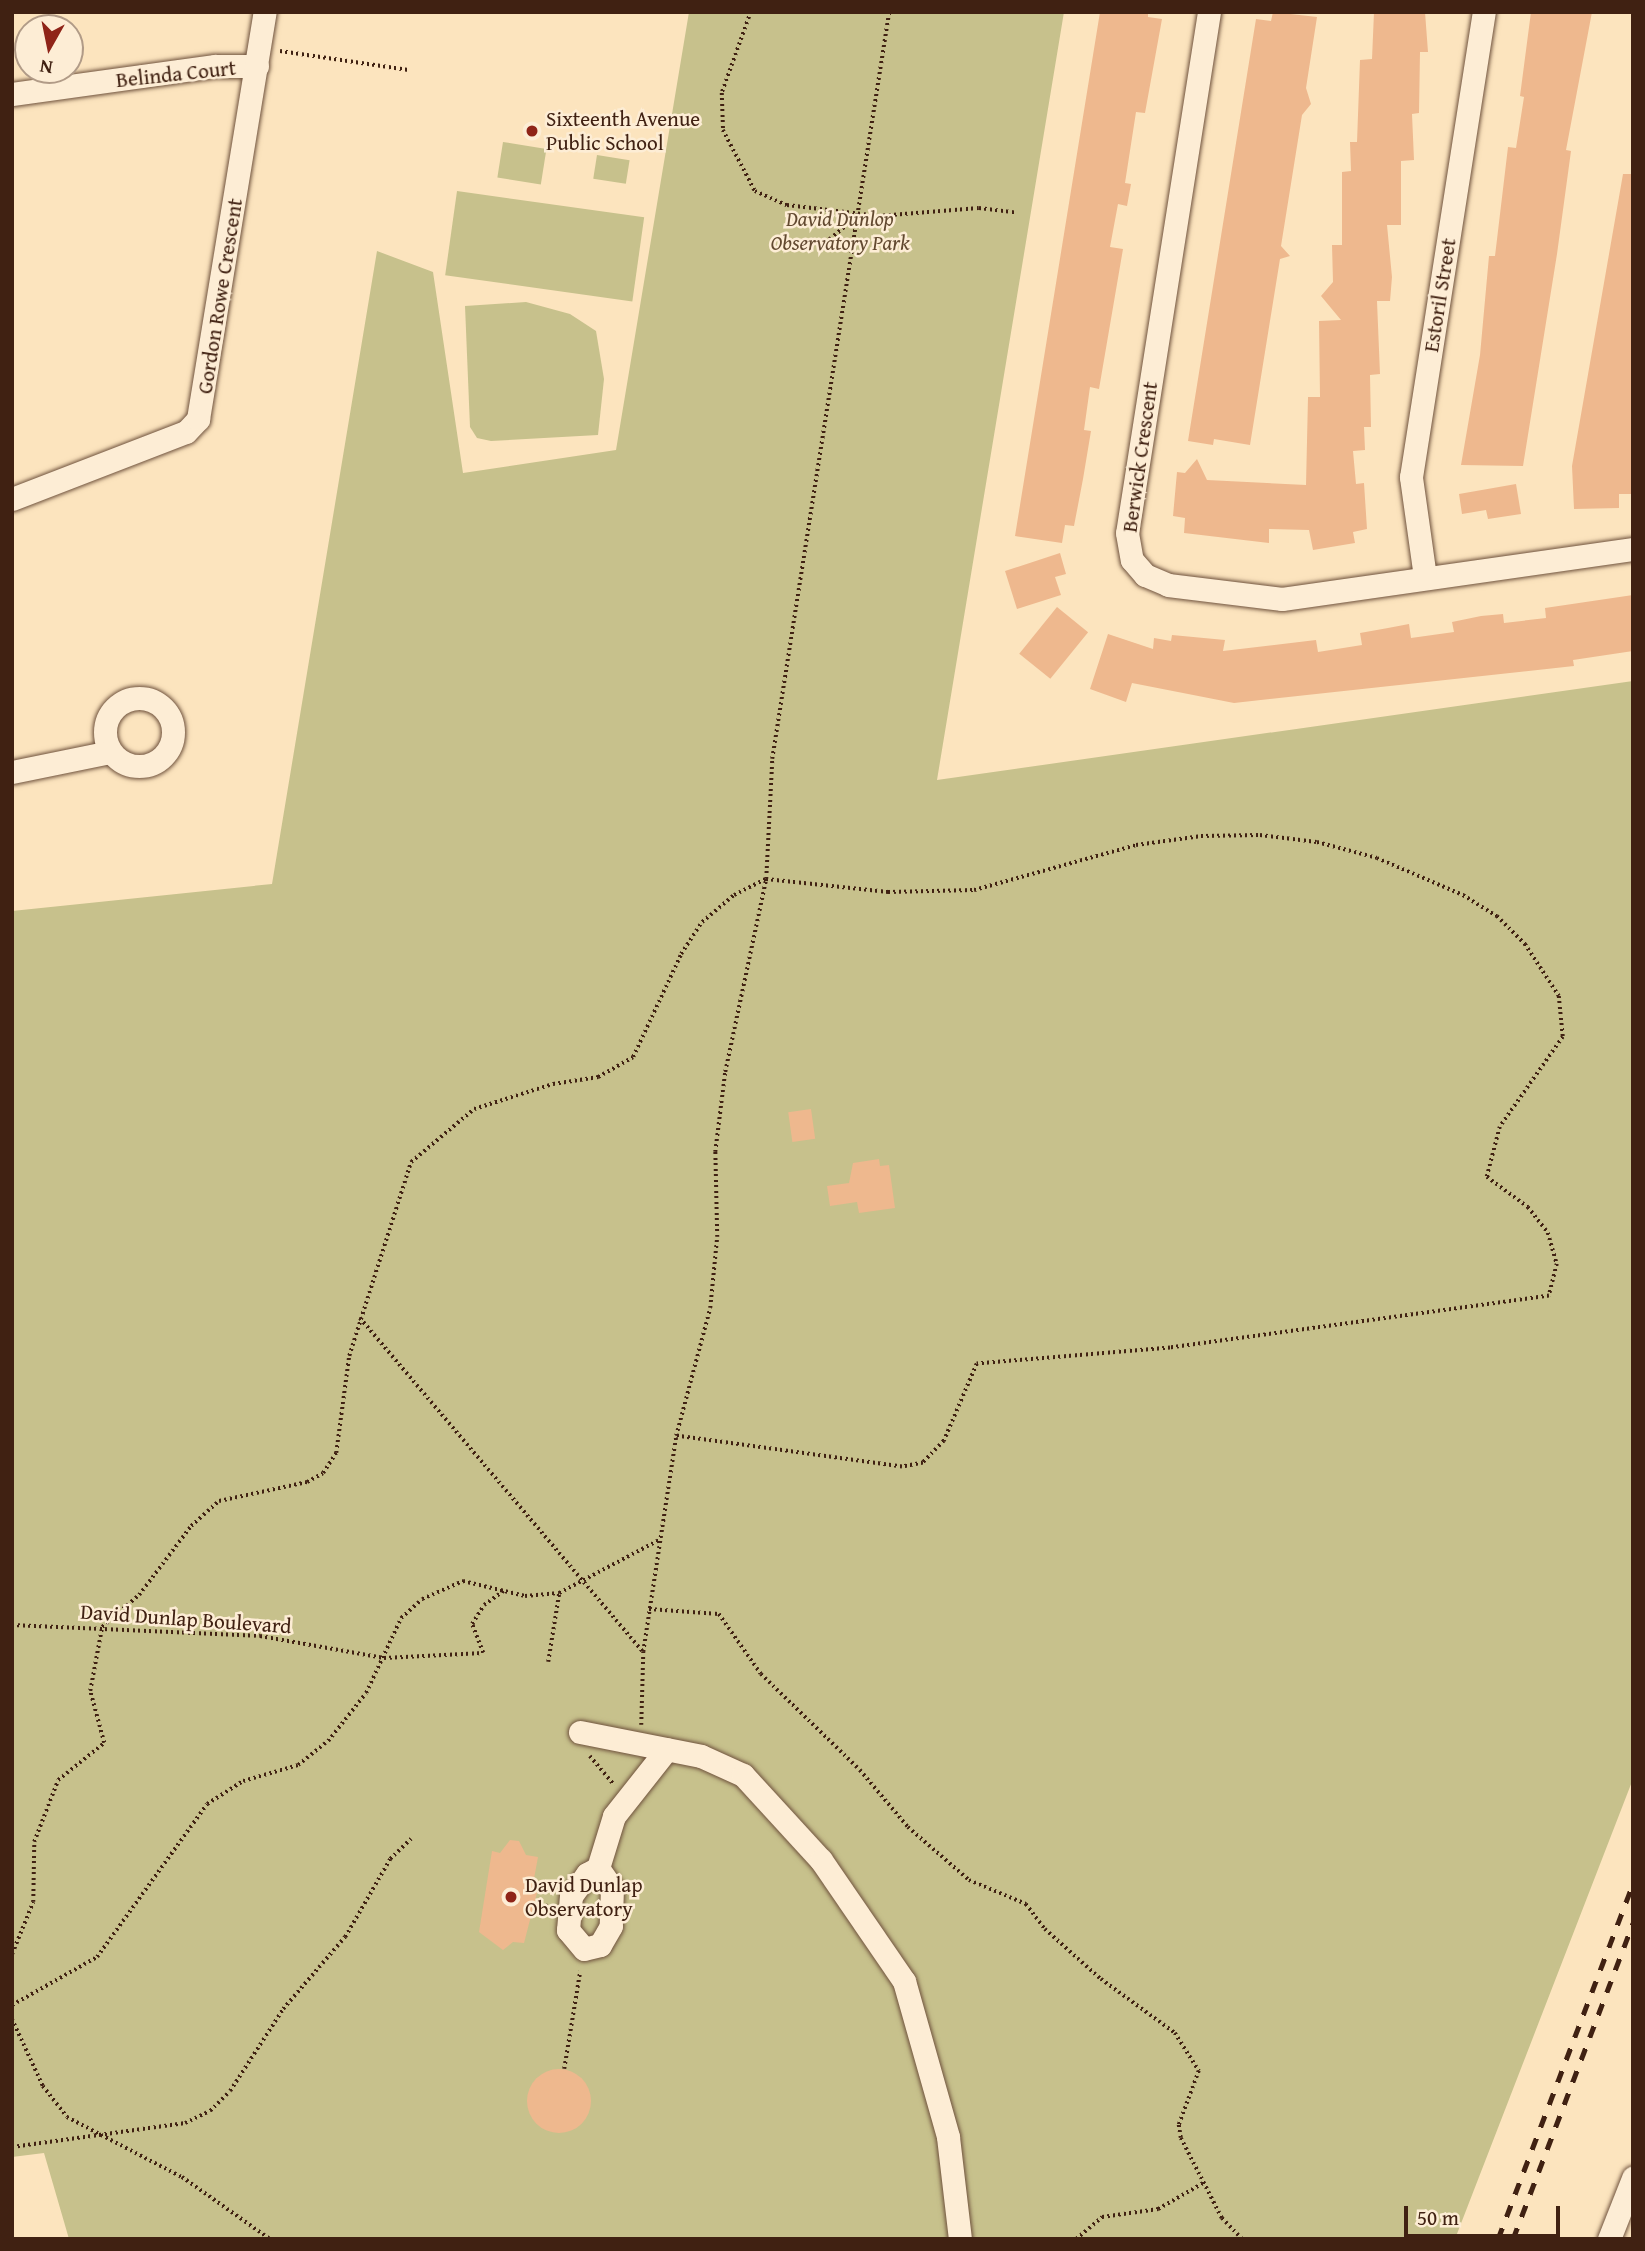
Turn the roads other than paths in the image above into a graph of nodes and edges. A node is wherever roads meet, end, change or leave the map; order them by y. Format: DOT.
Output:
graph roads {
  1 [pos="265,12"];
  2 [pos="1209,12"];
  3 [pos="1483,12"];
  4 [pos="259,57"];
  5 [pos="12,94"];
  6 [pos="12,499"];
  7 [pos="1633,549"];
  8 [pos="1425,577"];
  9 [pos="110,752"];
  10 [pos="12,772"];
  11 [pos="582,1739"];
  12 [pos="667,1749"];
  13 [pos="598,1868"];
  14 [pos="1633,2178"];
  15 [pos="960,2239"];
  16 [pos="1609,2239"];
  1 -- 4 [label="street, Gordon Rowe Crescent"];
  2 -- 8 [label="street, Berwick Crescent"];
  3 -- 8 [label="street, Estoril Street"];
  4 -- 5 [label="street, Belinda Court"];
  4 -- 6 [label="street, Gordon Rowe Crescent"];
  7 -- 8 [label="street, Berwick Crescent"];
  9 -- 10 [label="street"];
  11 -- 12 [label="street"];
  12 -- 13 [label="street"];
  12 -- 15 [label="street"];
  13 -- 13 [label="street"];
  14 -- 16 [label="street"];
}
